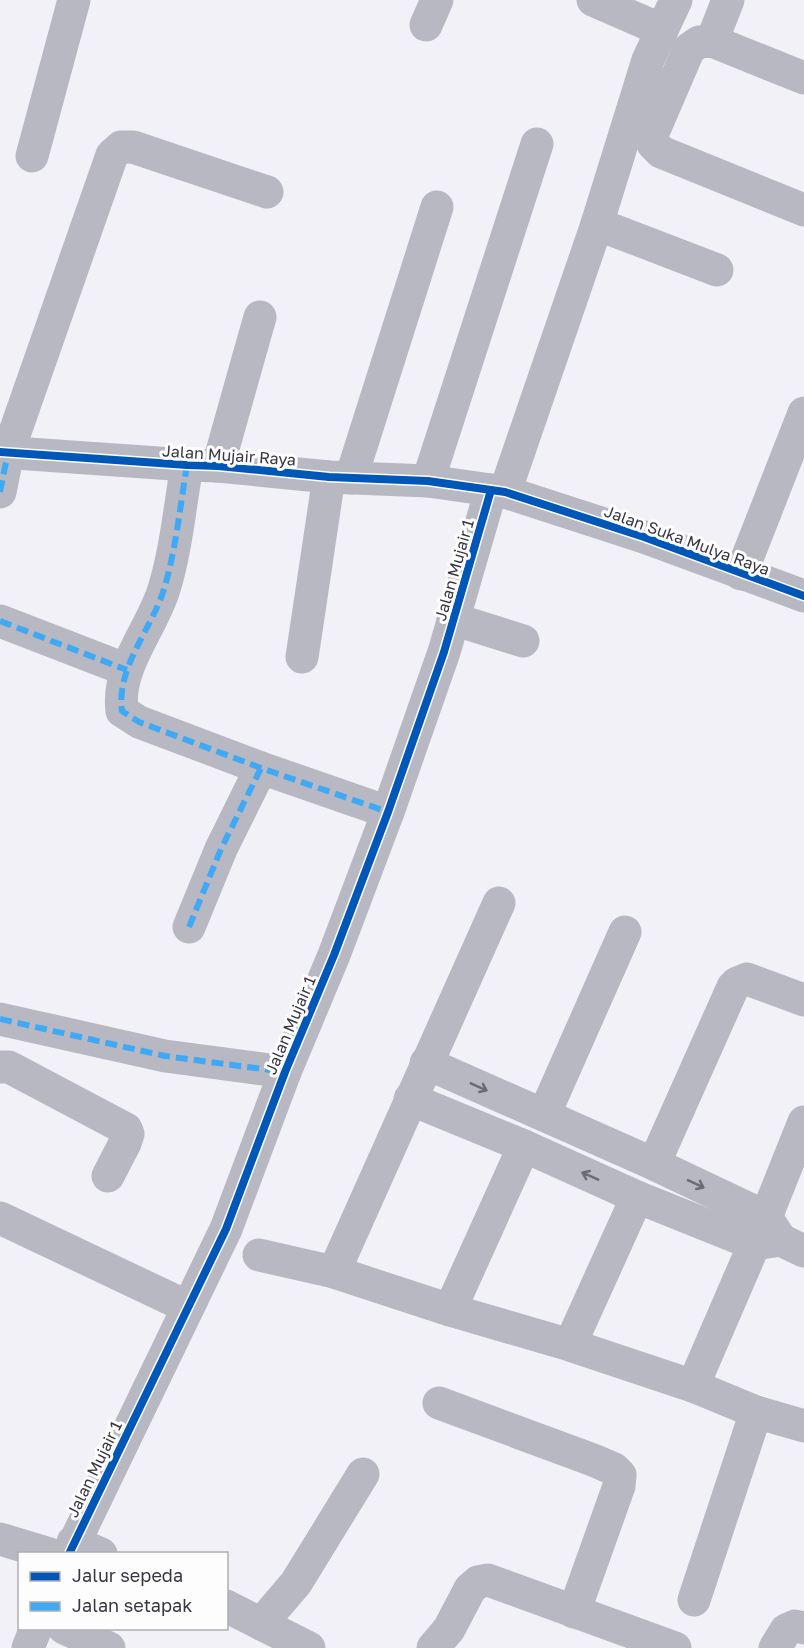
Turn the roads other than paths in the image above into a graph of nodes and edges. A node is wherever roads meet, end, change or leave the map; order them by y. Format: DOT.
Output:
graph roads {
  1 [pos="74,0"];
  2 [pos="593,0"];
  3 [pos="676,0"];
  4 [pos="728,0"];
  5 [pos="662,30"];
  6 [pos="712,41"];
  7 [pos="804,78"];
  8 [pos="537,144"];
  9 [pos="32,156"];
  10 [pos="267,192"];
  11 [pos="437,207"];
  12 [pos="804,210"];
  13 [pos="597,224"];
  14 [pos="717,270"];
  15 [pos="260,317"];
  16 [pos="804,413"];
  17 [pos="4,452"];
  18 [pos="202,466"];
  19 [pos="340,478"];
  20 [pos="428,481"];
  21 [pos="498,491"];
  22 [pos="0,492"];
  23 [pos="741,574"];
  24 [pos="804,596"];
  25 [pos="453,619"];
  26 [pos="0,621"];
  27 [pos="523,641"];
  28 [pos="302,657"];
  29 [pos="127,670"];
  30 [pos="261,768"];
  31 [pos="388,812"];
  32 [pos="499,903"];
  33 [pos="189,927"];
  34 [pos="625,932"];
  35 [pos="804,1000"];
  36 [pos="0,1019"];
  37 [pos="426,1063"];
  38 [pos="0,1067"];
  39 [pos="285,1072"];
  40 [pos="410,1099"];
  41 [pos="544,1115"];
  42 [pos="804,1122"];
  43 [pos="524,1146"];
  44 [pos="654,1164"];
  45 [pos="108,1176"];
  46 [pos="637,1197"];
  47 [pos="0,1218"];
  48 [pos="776,1238"];
  49 [pos="259,1255"];
  50 [pos="334,1272"];
  51 [pos="188,1307"];
  52 [pos="450,1310"];
  53 [pos="570,1345"];
  54 [pos="693,1386"];
  55 [pos="439,1402"];
  56 [pos="756,1412"];
  57 [pos="804,1426"];
  58 [pos="363,1474"];
  59 [pos="0,1539"];
  60 [pos="73,1551"];
  61 [pos="694,1600"];
  62 [pos="228,1607"];
  63 [pos="574,1612"];
  64 [pos="261,1624"];
  65 [pos="804,1628"];
  66 [pos="36,1630"];
  67 [pos="66,1630"];
  68 [pos="28,1648"];
  69 [pos="108,1648"];
  70 [pos="309,1648"];
  71 [pos="433,1648"];
  72 [pos="675,1648"];
  73 [pos="776,1648"];
  1 -- 9 [label="street"];
  2 -- 5 [label="street"];
  3 -- 5 [label="street, Jalan Mujair 1"];
  4 -- 6 [label="street"];
  5 -- 13 [label="street, Jalan Mujair 1"];
  6 -- 7 [label="street"];
  6 -- 12 [label="street"];
  8 -- 20 [label="street"];
  10 -- 17 [label="street"];
  11 -- 19 [label="street"];
  13 -- 14 [label="street"];
  13 -- 21 [label="street, Jalan Mujair 1"];
  15 -- 18 [label="street"];
  16 -- 23 [label="street"];
  17 -- 18 [label="street, Jalan Mujair Raya"];
  17 -- 22 [label="street"];
  18 -- 19 [label="street, Jalan Mujair Raya"];
  18 -- 29 [label="street"];
  19 -- 20 [label="street, Jalan Mujair Raya"];
  19 -- 28 [label="street"];
  20 -- 21 [label="street, Jalan Mujair Raya"];
  21 -- 23 [label="street, Jalan Suka Mulya Raya"];
  21 -- 25 [label="street, Jalan Mujair 1"];
  23 -- 24 [label="street, Jalan Suka Mulya Raya"];
  25 -- 27 [label="street"];
  25 -- 31 [label="street, Jalan Mujair 1"];
  26 -- 29 [label="street"];
  29 -- 30 [label="street"];
  30 -- 31 [label="street"];
  30 -- 33 [label="street"];
  31 -- 39 [label="street, Jalan Mujair 1"];
  32 -- 37 [label="street"];
  34 -- 41 [label="street"];
  35 -- 44 [label="street"];
  36 -- 39 [label="street"];
  37 -- 40 [label="street"];
  37 -- 41 [label="street, one-way"];
  38 -- 45 [label="street"];
  39 -- 51 [label="street, Jalan Mujair 1"];
  40 -- 43 [label="street"];
  40 -- 50 [label="street"];
  41 -- 44 [label="street"];
  42 -- 48 [label="street"];
  46 -- 43 [label="street, one-way"];
  43 -- 52 [label="street"];
  44 -- 48 [label="street, one-way"];
  46 -- 48 [label="street"];
  46 -- 53 [label="street"];
  47 -- 51 [label="street"];
  48 -- 54 [label="street"];
  49 -- 50 [label="street"];
  50 -- 52 [label="street"];
  51 -- 60 [label="street, Jalan Mujair 1"];
  52 -- 53 [label="street"];
  53 -- 54 [label="street"];
  54 -- 56 [label="street"];
  55 -- 63 [label="street"];
  56 -- 57 [label="street"];
  56 -- 61 [label="street"];
  58 -- 64 [label="street"];
  59 -- 60 [label="street"];
  62 -- 64 [label="street"];
  63 -- 71 [label="street"];
  63 -- 72 [label="street"];
  64 -- 70 [label="street"];
  65 -- 73 [label="street"];
  66 -- 68 [label="street"];
  67 -- 69 [label="street"];
}
